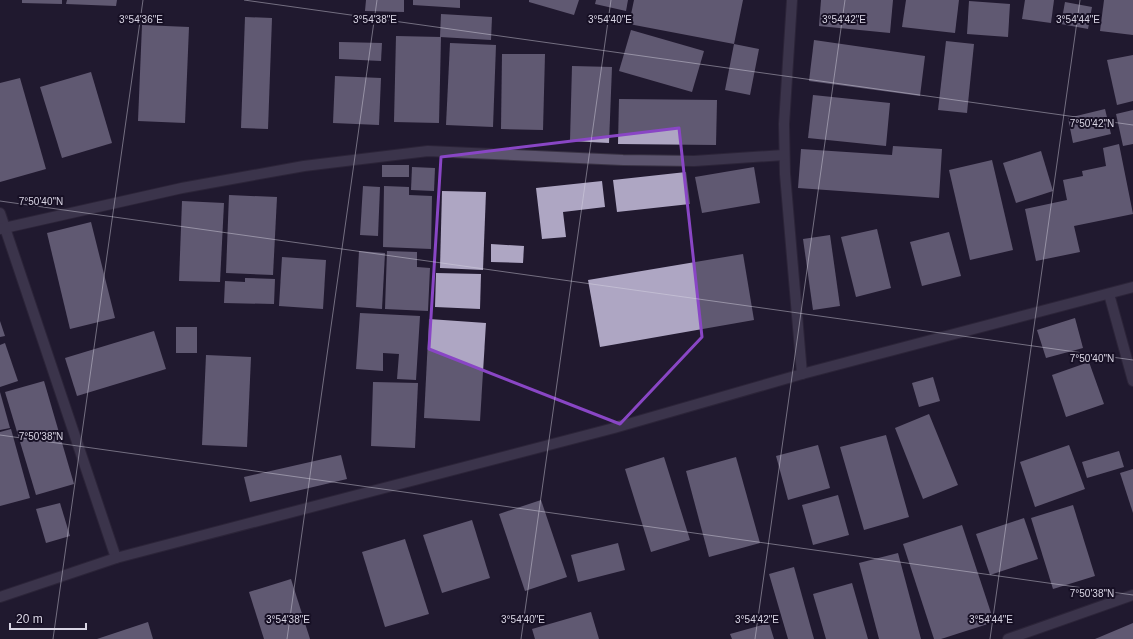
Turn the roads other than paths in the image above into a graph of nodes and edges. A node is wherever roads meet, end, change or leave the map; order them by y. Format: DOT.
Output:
graph roads {
  1 [pos="792,0"];
  2 [pos="784,155"];
  3 [pos="0,213"];
  4 [pos="2,228"];
  5 [pos="1133,287"];
  6 [pos="1109,294"];
  7 [pos="802,374"];
  8 [pos="1133,382"];
  9 [pos="116,558"];
  10 [pos="1133,595"];
  11 [pos="0,597"];
  12 [pos="1008,639"];
  1 -- 2 [label="street"];
  2 -- 4 [label="street"];
  2 -- 7 [label="street"];
  3 -- 4 [label="street"];
  4 -- 9 [label="street"];
  5 -- 6 [label="street"];
  6 -- 7 [label="street"];
  6 -- 8 [label="street"];
  7 -- 9 [label="street"];
  9 -- 11 [label="street"];
  10 -- 12 [label="street"];
}
